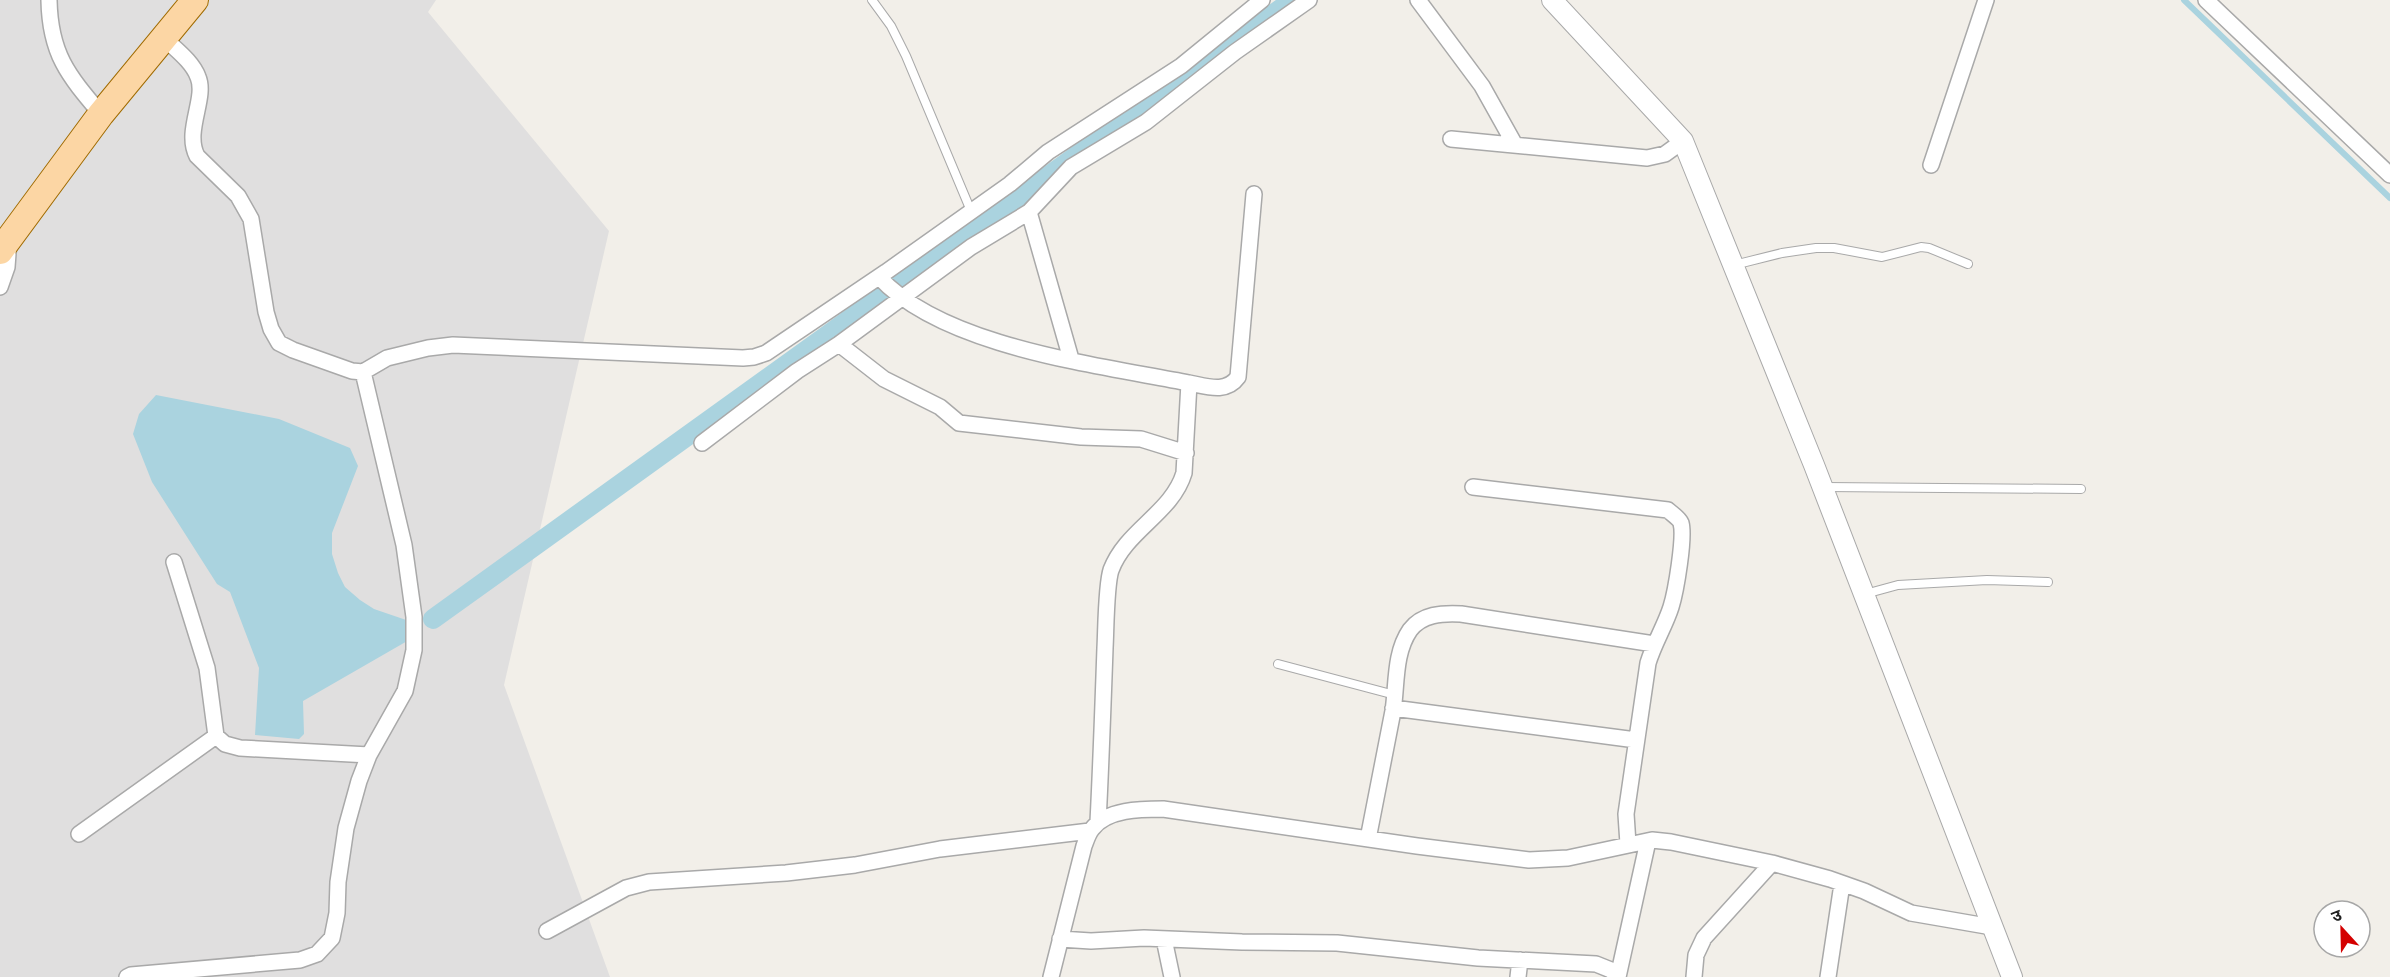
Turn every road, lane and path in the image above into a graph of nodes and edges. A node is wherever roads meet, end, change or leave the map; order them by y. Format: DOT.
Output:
graph roads {
  1 [pos="49,0"];
  2 [pos="195,0"];
  3 [pos="872,0"];
  4 [pos="1262,0"];
  5 [pos="1309,0"];
  6 [pos="1418,0"];
  7 [pos="1986,0"];
  8 [pos="2206,0"];
  9 [pos="1555,1"];
  10 [pos="164,38"];
  11 [pos="101,114"];
  12 [pos="1451,139"];
  13 [pos="1683,141"];
  14 [pos="1515,145"];
  15 [pos="1931,165"];
  16 [pos="2390,175"];
  17 [pos="1254,194"];
  18 [pos="971,211"];
  19 [pos="1029,212"];
  20 [pos="3,243"];
  21 [pos="1968,264"];
  22 [pos="1733,266"];
  23 [pos="0,287"];
  24 [pos="891,289"];
  25 [pos="839,344"];
  26 [pos="1071,360"];
  27 [pos="363,372"];
  28 [pos="1189,383"];
  29 [pos="702,443"];
  30 [pos="1186,453"];
  31 [pos="1473,487"];
  32 [pos="1822,487"];
  33 [pos="2081,489"];
  34 [pos="174,562"];
  35 [pos="2048,582"];
  36 [pos="1864,594"];
  37 [pos="1653,644"];
  38 [pos="1278,663"];
  39 [pos="1394,702"];
  40 [pos="216,736"];
  41 [pos="1636,740"];
  42 [pos="369,755"];
  43 [pos="1094,827"];
  44 [pos="79,834"];
  45 [pos="1368,839"];
  46 [pos="1648,841"];
  47 [pos="1628,844"];
  48 [pos="1772,863"];
  49 [pos="1842,884"];
  50 [pos="1992,927"];
  51 [pos="548,931"];
  52 [pos="1060,939"];
  53 [pos="1164,939"];
  54 [pos="1520,960"];
  55 [pos="205,973"];
  56 [pos="127,977"];
  57 [pos="1051,977"];
  58 [pos="1172,977"];
  59 [pos="1518,977"];
  60 [pos="1694,977"];
  61 [pos="1828,977"];
  62 [pos="2012,977"];
  1 -- 11 [label="street"];
  2 -- 10 [label="main road"];
  3 -- 18 [label="lane"];
  4 -- 18 [label="street"];
  5 -- 19 [label="street"];
  6 -- 14 [label="street"];
  7 -- 15 [label="street"];
  8 -- 16 [label="street"];
  9 -- 13 [label="street"];
  10 -- 11 [label="main road"];
  10 -- 27 [label="street"];
  11 -- 20 [label="main road"];
  12 -- 14 [label="street"];
  13 -- 14 [label="street"];
  13 -- 22 [label="street"];
  17 -- 28 [label="street"];
  18 -- 24 [label="street"];
  19 -- 24 [label="street"];
  19 -- 26 [label="street"];
  20 -- 23 [label="street"];
  21 -- 22 [label="lane"];
  22 -- 32 [label="street"];
  24 -- 25 [label="street"];
  24 -- 26 [label="street"];
  24 -- 27 [label="street"];
  25 -- 29 [label="street"];
  25 -- 30 [label="street"];
  26 -- 28 [label="street"];
  27 -- 42 [label="street"];
  28 -- 30 [label="street"];
  30 -- 43 [label="street"];
  31 -- 37 [label="street"];
  32 -- 33 [label="lane"];
  32 -- 36 [label="street"];
  34 -- 40 [label="street"];
  35 -- 36 [label="lane"];
  36 -- 50 [label="street"];
  37 -- 39 [label="street"];
  37 -- 41 [label="street"];
  38 -- 39 [label="lane"];
  39 -- 41 [label="street"];
  39 -- 45 [label="street"];
  40 -- 42 [label="street"];
  40 -- 44 [label="street"];
  41 -- 47 [label="street"];
  42 -- 55 [label="street"];
  43 -- 45 [label="street"];
  43 -- 51 [label="street"];
  43 -- 52 [label="street"];
  45 -- 47 [label="street"];
  46 -- 47 [label="street"];
  46 -- 48 [label="street"];
  46 -- 54 [label="street"];
  48 -- 49 [label="street"];
  48 -- 60 [label="street"];
  49 -- 50 [label="street"];
  49 -- 61 [label="street"];
  50 -- 62 [label="street"];
  52 -- 53 [label="street"];
  52 -- 57 [label="street"];
  53 -- 54 [label="street"];
  53 -- 58 [label="street"];
  54 -- 59 [label="street"];
  55 -- 56 [label="street"];
}
